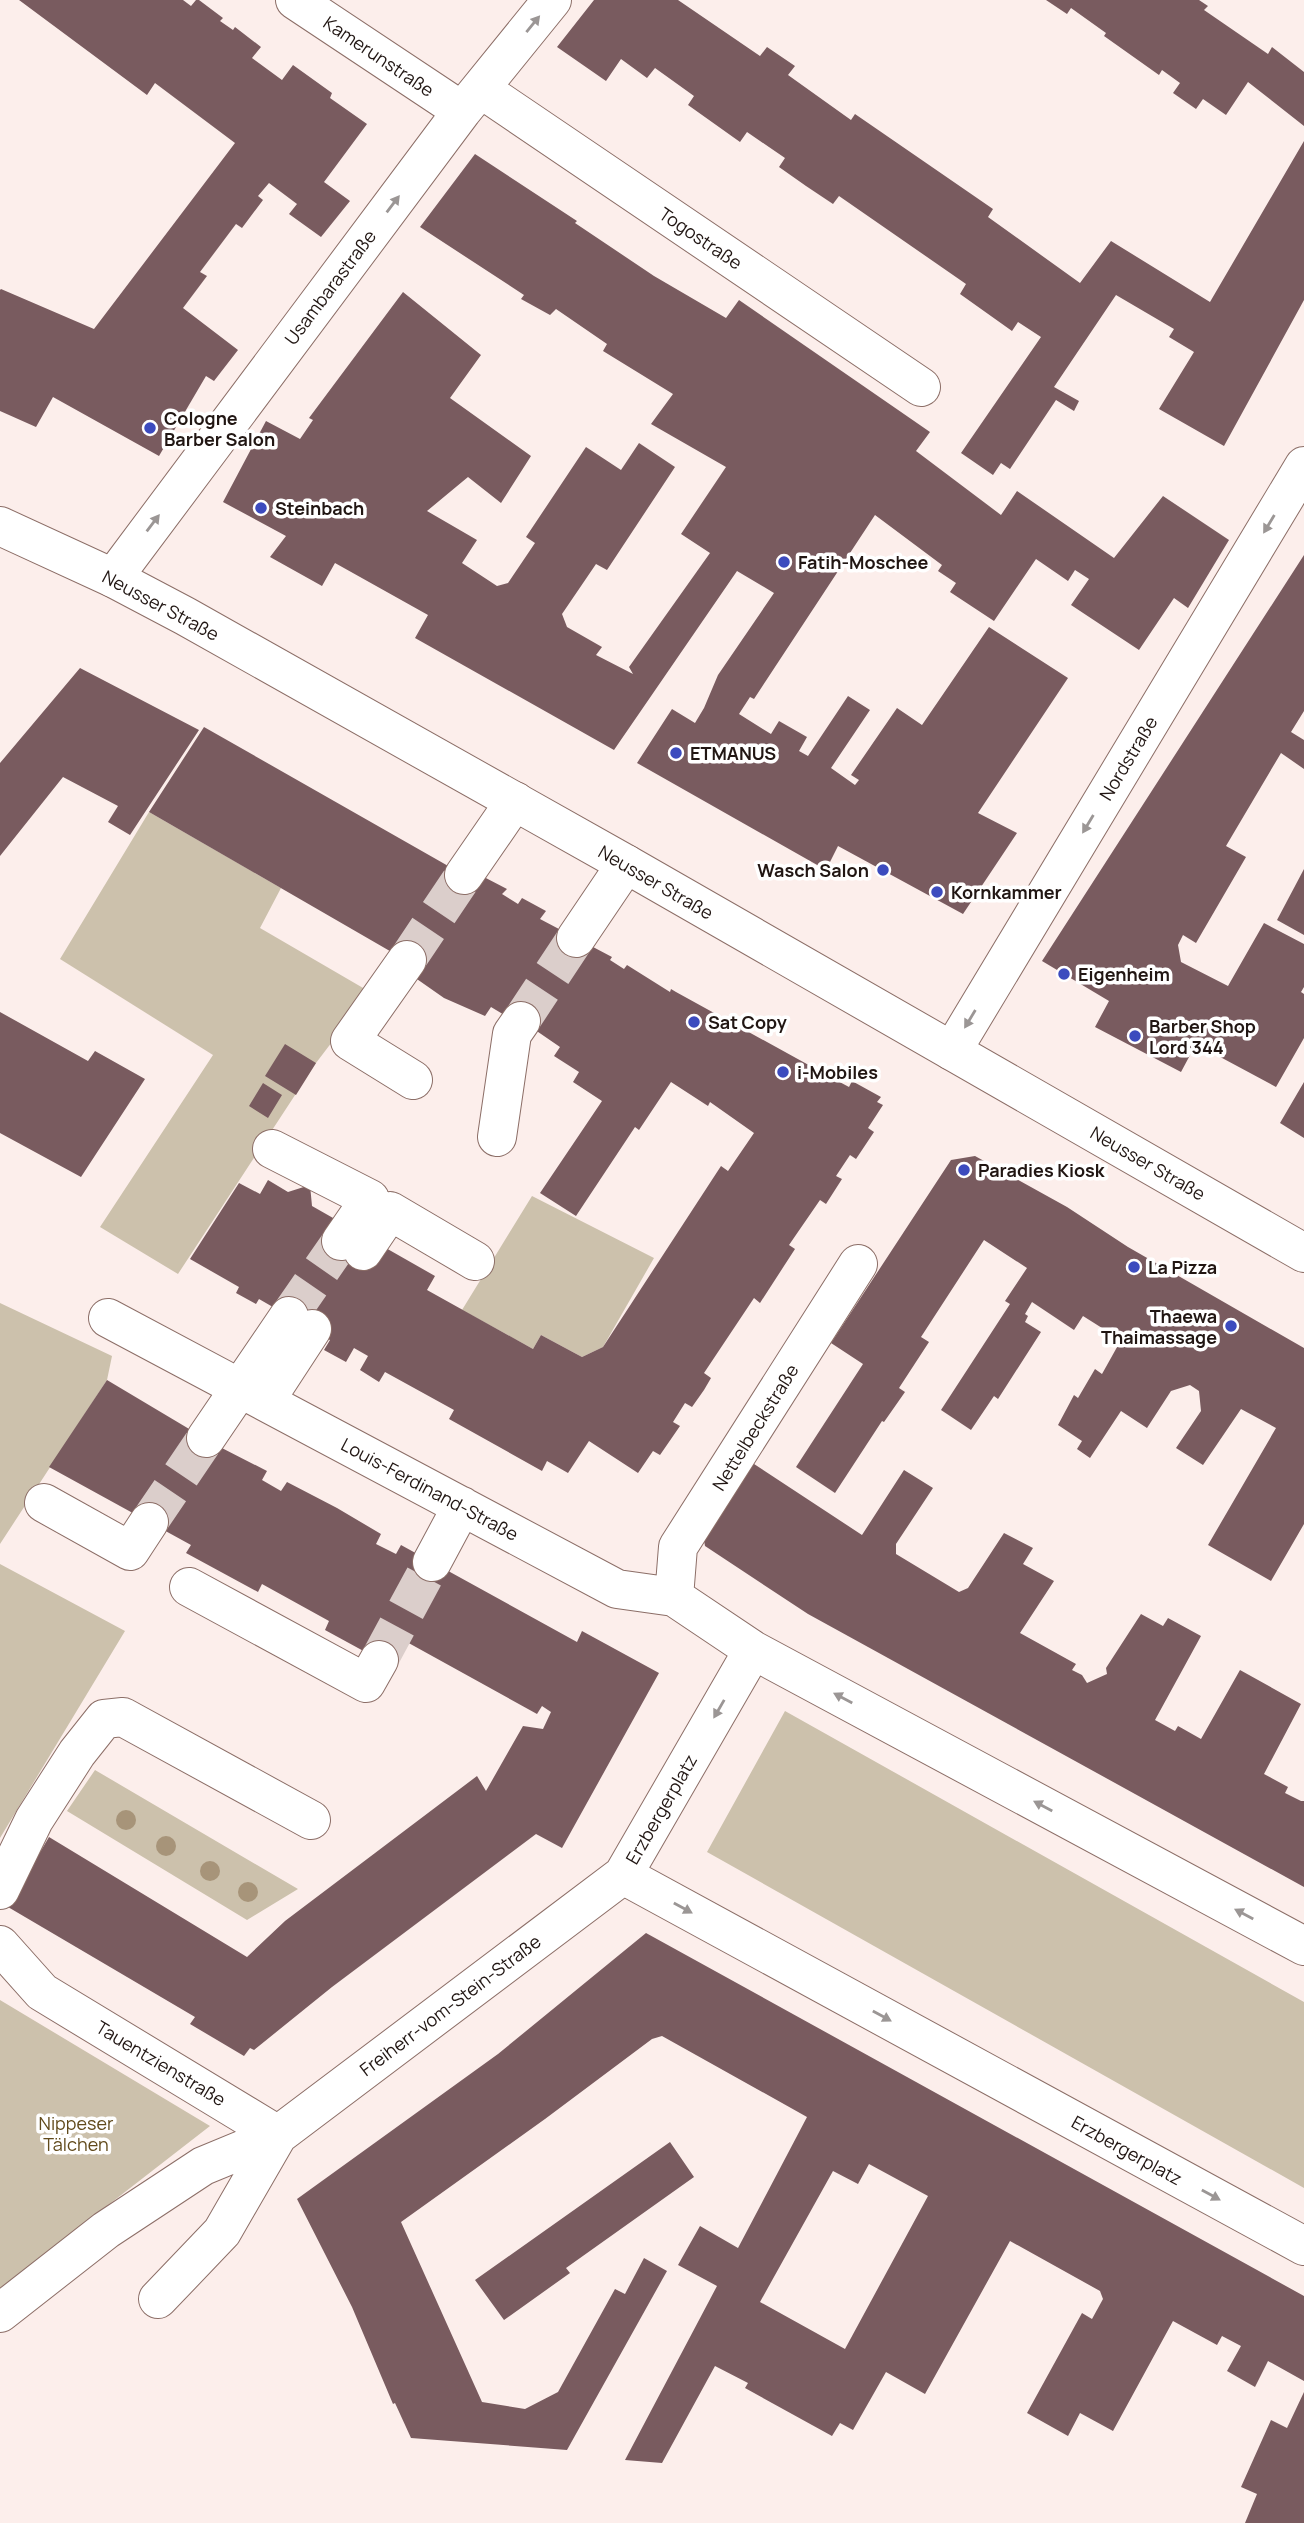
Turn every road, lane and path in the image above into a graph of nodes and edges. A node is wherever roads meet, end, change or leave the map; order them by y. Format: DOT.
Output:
graph roads {
  1 [pos="295,0"];
  2 [pos="552,0"];
  3 [pos="471,100"];
  4 [pos="921,387"];
  5 [pos="1304,466"];
  6 [pos="0,526"];
  7 [pos="113,578"];
  8 [pos="515,801"];
  9 [pos="626,864"];
  10 [pos="464,875"];
  11 [pos="576,938"];
  12 [pos="407,960"];
  13 [pos="521,1021"];
  14 [pos="952,1051"];
  15 [pos="412,1080"];
  16 [pos="497,1137"];
  17 [pos="272,1149"];
  18 [pos="1304,1253"];
  19 [pos="475,1261"];
  20 [pos="858,1264"];
  21 [pos="108,1318"];
  22 [pos="300,1323"];
  23 [pos="252,1394"];
  24 [pos="206,1438"];
  25 [pos="44,1503"];
  26 [pos="462,1506"];
  27 [pos="149,1522"];
  28 [pos="432,1562"];
  29 [pos="189,1587"];
  30 [pos="674,1597"];
  31 [pos="753,1650"];
  32 [pos="379,1660"];
  33 [pos="311,1820"];
  34 [pos="622,1875"];
  35 [pos="0,1890"];
  36 [pos="0,1945"];
  37 [pos="1304,1946"];
  38 [pos="278,2135"];
  39 [pos="1304,2246"];
  40 [pos="158,2299"];
  41 [pos="0,2313"];
  1 -- 3 [label="street, Kamerunstraße"];
  3 -- 2 [label="street, Usambarastraße, one-way"];
  3 -- 4 [label="street, Togostraße"];
  7 -- 3 [label="street, Usambarastraße, one-way"];
  5 -- 14 [label="street, Nordstraße, one-way"];
  6 -- 7 [label="street, Neusser Straße"];
  7 -- 8 [label="street, Neusser Straße"];
  8 -- 9 [label="street, Neusser Straße"];
  8 -- 10 [label="street"];
  9 -- 11 [label="street"];
  9 -- 14 [label="street, Neusser Straße"];
  12 -- 15 [label="street"];
  13 -- 16 [label="street"];
  14 -- 18 [label="street, Neusser Straße"];
  17 -- 19 [label="street"];
  20 -- 30 [label="street, Nettelbeckstraße"];
  21 -- 23 [label="street, Louis-Ferdinand-Straße"];
  22 -- 23 [label="street"];
  23 -- 24 [label="street"];
  23 -- 26 [label="street, Louis-Ferdinand-Straße"];
  25 -- 27 [label="street"];
  26 -- 28 [label="street"];
  26 -- 30 [label="street, Louis-Ferdinand-Straße"];
  29 -- 32 [label="street"];
  30 -- 31 [label="street, Louis-Ferdinand-Straße"];
  31 -- 34 [label="street, Erzbergerplatz, one-way"];
  37 -- 31 [label="street, one-way"];
  33 -- 35 [label="street"];
  34 -- 38 [label="street, Freiherr-vom-Stein-Straße"];
  34 -- 39 [label="street, Erzbergerplatz, one-way"];
  36 -- 38 [label="street, Tauentzienstraße"];
  38 -- 40 [label="street"];
  38 -- 41 [label="street"];
}
